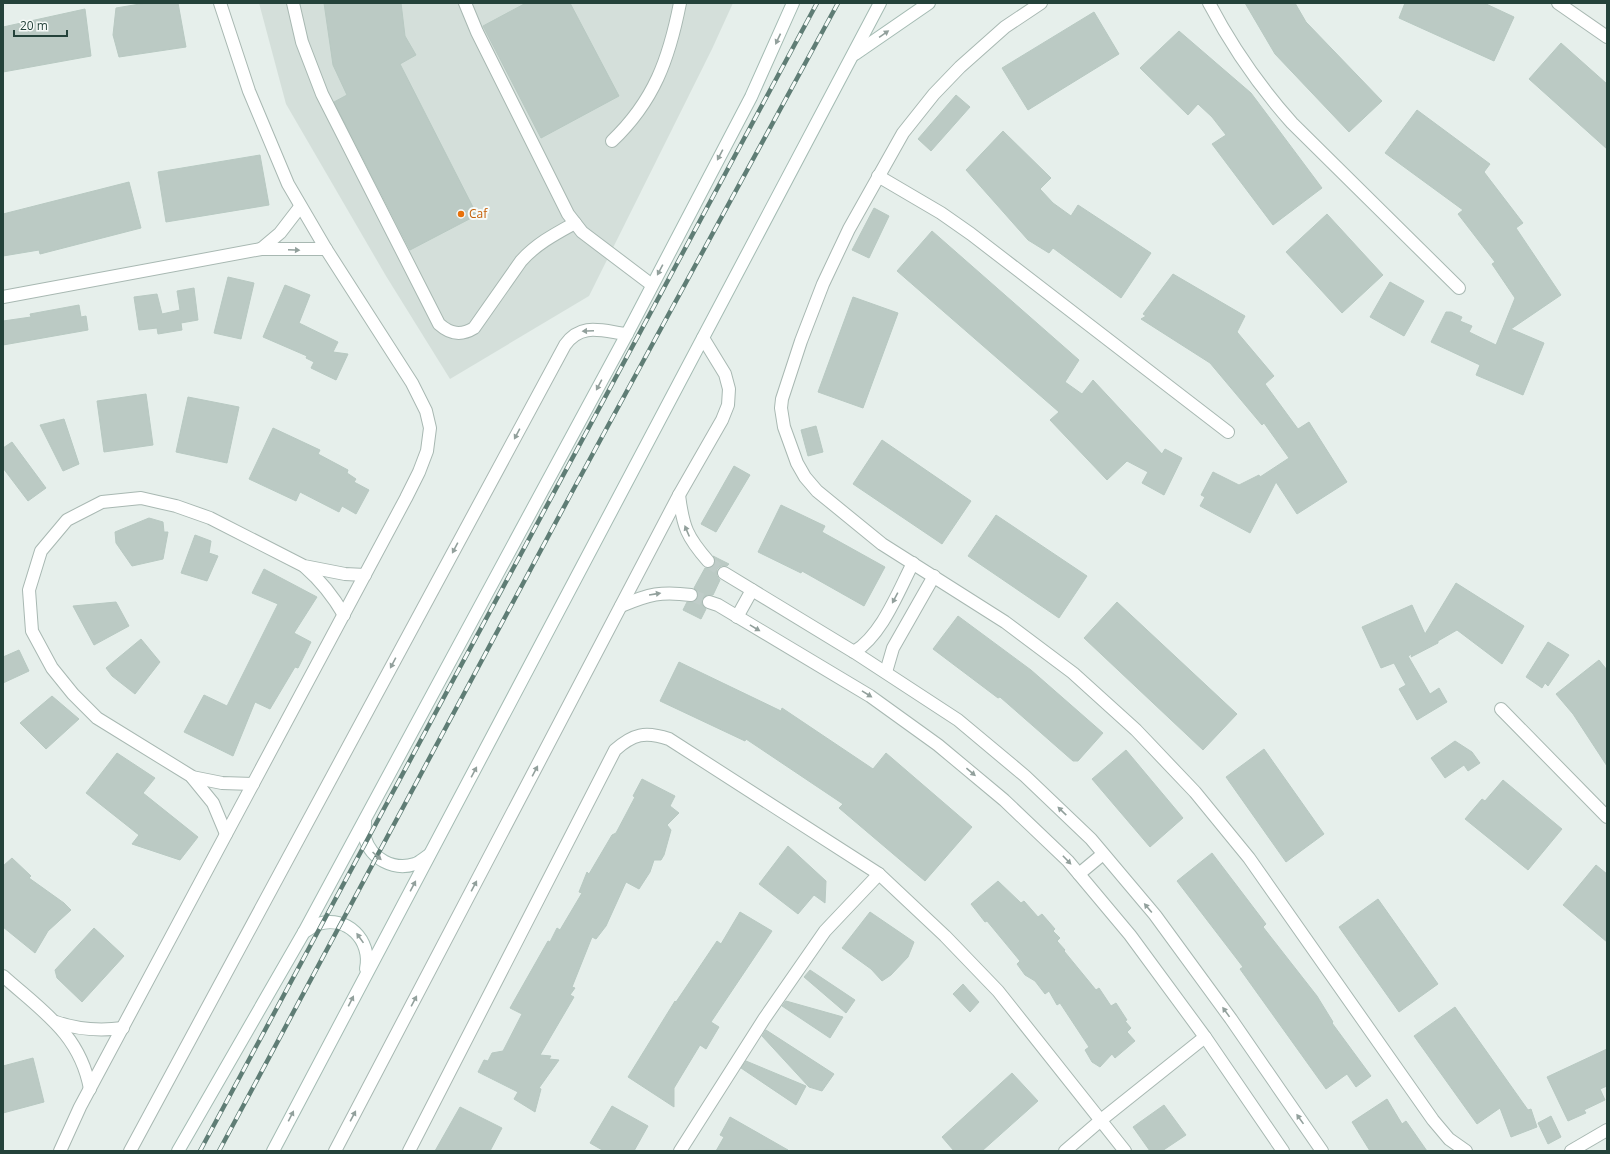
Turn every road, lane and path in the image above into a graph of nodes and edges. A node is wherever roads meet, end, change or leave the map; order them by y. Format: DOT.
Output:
graph roads {
  1 [pos="220,3"];
  2 [pos="293,3"];
  3 [pos="465,3"];
  4 [pos="680,3"];
  5 [pos="793,3"];
  6 [pos="880,3"];
  7 [pos="929,3"];
  8 [pos="1041,3"];
  9 [pos="1208,3"];
  10 [pos="1558,3"];
  11 [pos="1607,37"];
  12 [pos="852,56"];
  13 [pos="612,141"];
  14 [pos="878,176"];
  15 [pos="300,207"];
  16 [pos="575,223"];
  17 [pos="261,249"];
  18 [pos="326,249"];
  19 [pos="652,285"];
  20 [pos="1459,288"];
  21 [pos="3,297"];
  22 [pos="627,334"];
  23 [pos="703,338"];
  24 [pos="1228,432"];
  25 [pos="679,495"];
  26 [pos="708,561"];
  27 [pos="913,563"];
  28 [pos="304,566"];
  29 [pos="724,573"];
  30 [pos="365,575"];
  31 [pos="934,576"];
  32 [pos="752,590"];
  33 [pos="691,595"];
  34 [pos="709,602"];
  35 [pos="621,606"];
  36 [pos="344,615"];
  37 [pos="738,617"];
  38 [pos="854,652"];
  39 [pos="886,672"];
  40 [pos="1501,709"];
  41 [pos="190,776"];
  42 [pos="253,784"];
  43 [pos="1607,817"];
  44 [pos="365,820"];
  45 [pos="226,834"];
  46 [pos="430,854"];
  47 [pos="1104,854"];
  48 [pos="879,874"];
  49 [pos="1079,874"];
  50 [pos="304,932"];
  51 [pos="365,974"];
  52 [pos="3,976"];
  53 [pos="53,1021"];
  54 [pos="123,1028"];
  55 [pos="1205,1037"];
  56 [pos="90,1089"];
  57 [pos="1101,1120"];
  58 [pos="1607,1130"];
  59 [pos="60,1151"];
  60 [pos="130,1151"];
  61 [pos="178,1151"];
  62 [pos="273,1151"];
  63 [pos="335,1151"];
  64 [pos="409,1151"];
  65 [pos="680,1151"];
  66 [pos="1066,1151"];
  67 [pos="1125,1151"];
  68 [pos="1283,1151"];
  69 [pos="1322,1151"];
  70 [pos="1466,1151"];
  71 [pos="1571,1151"];
  1 -- 15 [label="street"];
  2 -- 16 [label="street"];
  3 -- 16 [label="street"];
  4 -- 13 [label="street"];
  5 -- 19 [label="street, one-way"];
  6 -- 12 [label="street"];
  12 -- 7 [label="street, one-way"];
  8 -- 14 [label="street"];
  9 -- 20 [label="street"];
  10 -- 11 [label="street"];
  12 -- 23 [label="street"];
  14 -- 24 [label="street"];
  14 -- 27 [label="street"];
  15 -- 17 [label="street"];
  15 -- 18 [label="street"];
  16 -- 19 [label="street"];
  17 -- 18 [label="street, one-way"];
  17 -- 21 [label="street"];
  18 -- 30 [label="street"];
  19 -- 22 [label="street"];
  22 -- 44 [label="street, one-way"];
  22 -- 60 [label="street, one-way"];
  23 -- 25 [label="street"];
  46 -- 23 [label="street, one-way"];
  26 -- 25 [label="street, one-way"];
  25 -- 35 [label="street"];
  27 -- 31 [label="street"];
  27 -- 38 [label="street, one-way"];
  28 -- 30 [label="street"];
  28 -- 36 [label="street"];
  28 -- 41 [label="street"];
  29 -- 32 [label="street"];
  30 -- 36 [label="street"];
  31 -- 39 [label="street"];
  31 -- 70 [label="street"];
  32 -- 37 [label="street"];
  32 -- 38 [label="street"];
  35 -- 33 [label="street, one-way"];
  34 -- 37 [label="street"];
  63 -- 35 [label="street, one-way"];
  36 -- 42 [label="street"];
  37 -- 49 [label="street, one-way"];
  38 -- 39 [label="street"];
  47 -- 39 [label="street, one-way"];
  40 -- 43 [label="street"];
  41 -- 42 [label="street"];
  41 -- 45 [label="street"];
  42 -- 45 [label="street"];
  44 -- 46 [label="street, one-way"];
  44 -- 50 [label="street"];
  45 -- 54 [label="street"];
  51 -- 46 [label="street, one-way"];
  47 -- 49 [label="street"];
  69 -- 47 [label="street, one-way"];
  48 -- 57 [label="street"];
  48 -- 64 [label="street"];
  48 -- 65 [label="street"];
  49 -- 55 [label="street"];
  51 -- 50 [label="street, one-way"];
  50 -- 61 [label="street"];
  62 -- 51 [label="street, one-way"];
  52 -- 53 [label="street"];
  53 -- 54 [label="street"];
  53 -- 56 [label="street"];
  54 -- 56 [label="street"];
  55 -- 57 [label="street"];
  55 -- 68 [label="street"];
  56 -- 59 [label="street"];
  57 -- 66 [label="street"];
  57 -- 67 [label="street"];
  58 -- 71 [label="street"];
}
